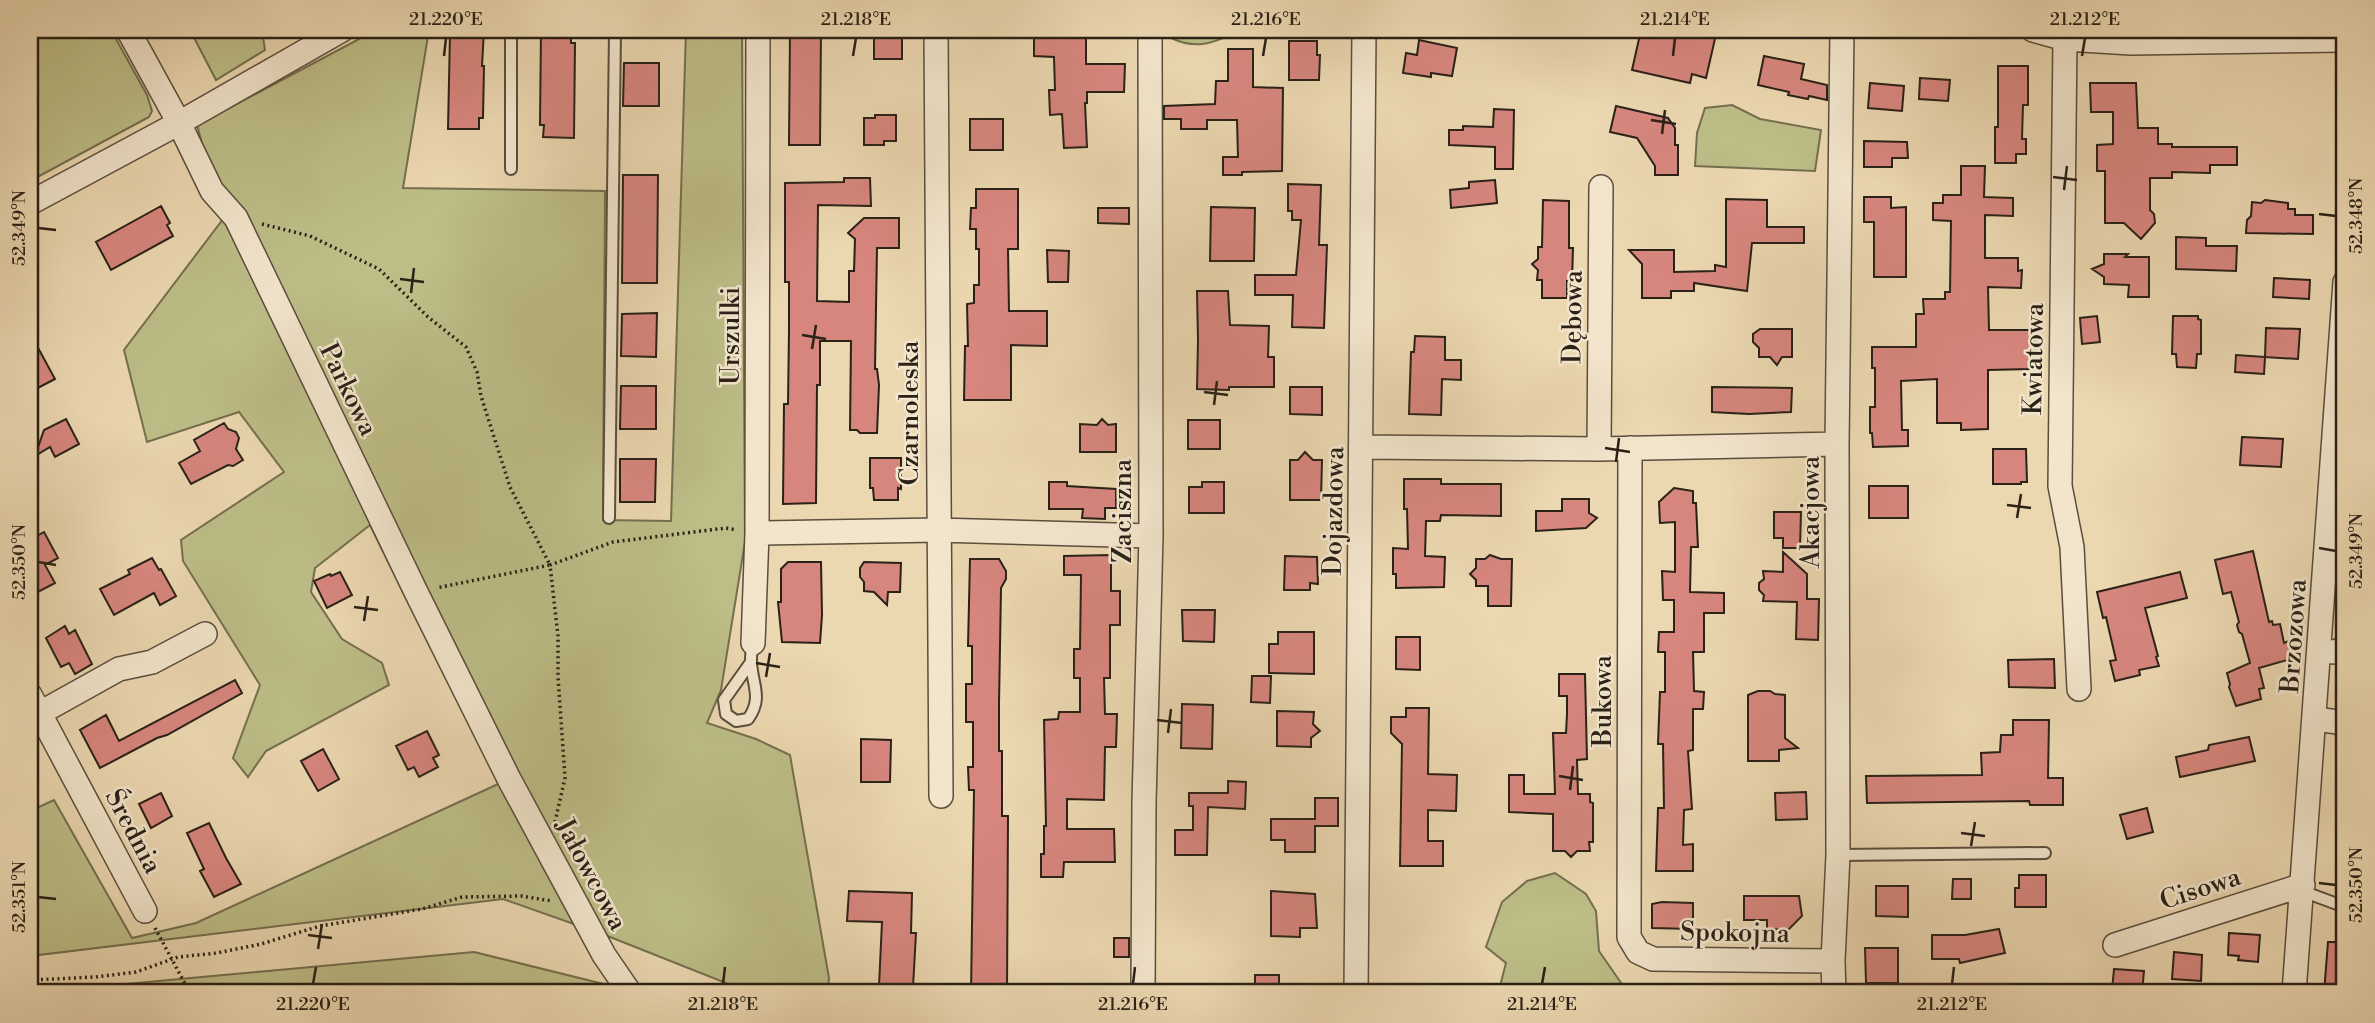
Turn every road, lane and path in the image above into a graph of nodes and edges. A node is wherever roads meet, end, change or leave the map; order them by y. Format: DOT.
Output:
graph roads {
  1 [pos="128,30"];
  2 [pos="342,30"];
  3 [pos="511,30"];
  4 [pos="615,30"];
  5 [pos="758,30"];
  6 [pos="936,30"];
  7 [pos="1150,30"];
  8 [pos="1364,30"];
  9 [pos="1842,30"];
  10 [pos="2033,30"];
  11 [pos="2345,30"];
  12 [pos="2069,35"];
  13 [pos="2345,35"];
  14 [pos="2345,40"];
  15 [pos="179,123"];
  16 [pos="510,169"];
  17 [pos="1601,187"];
  18 [pos="30,203"];
  19 [pos="236,218"];
  20 [pos="2345,282"];
  21 [pos="1837,444"];
  22 [pos="1362,447"];
  23 [pos="1630,448"];
  24 [pos="1599,449"];
  25 [pos="609,518"];
  26 [pos="938,530"];
  27 [pos="757,533"];
  28 [pos="1151,536"];
  29 [pos="550,565"];
  30 [pos="416,592"];
  31 [pos="205,634"];
  32 [pos="2345,648"];
  33 [pos="2320,651"];
  34 [pos="752,652"];
  35 [pos="2079,689"];
  36 [pos="35,704"];
  37 [pos="2315,719"];
  38 [pos="2345,727"];
  39 [pos="509,779"];
  40 [pos="941,796"];
  41 [pos="554,826"];
  42 [pos="2045,853"];
  43 [pos="1838,855"];
  44 [pos="2303,888"];
  45 [pos="2345,907"];
  46 [pos="145,911"];
  47 [pos="580,911"];
  48 [pos="2115,945"];
  49 [pos="1637,952"];
  50 [pos="172,960"];
  51 [pos="1833,961"];
  52 [pos="30,980"];
  53 [pos="190,993"];
  54 [pos="630,993"];
  55 [pos="1143,993"];
  56 [pos="1356,993"];
  57 [pos="1834,993"];
  58 [pos="2294,993"];
  1 -- 15 [label="street, Parkowa"];
  2 -- 15 [label="street"];
  3 -- 16 [label="lane"];
  4 -- 25 [label="lane"];
  5 -- 27 [label="street, Urszulki"];
  6 -- 26 [label="street, Czarnoleska"];
  7 -- 28 [label="street, Zaciszna"];
  8 -- 22 [label="street, Dojazdowa"];
  9 -- 21 [label="street, Akacjowa"];
  10 -- 12 [label="street"];
  11 -- 13 [label="street"];
  12 -- 14 [label="street"];
  12 -- 35 [label="street, Kwiatowa"];
  15 -- 18 [label="street"];
  15 -- 19 [label="street, Parkowa"];
  17 -- 24 [label="street, Dębowa"];
  19 -- 29 [label="path"];
  19 -- 30 [label="street, Parkowa"];
  20 -- 33 [label="street, Brzozowa"];
  21 -- 23 [label="street"];
  21 -- 43 [label="street, Akacjowa"];
  22 -- 24 [label="street"];
  22 -- 56 [label="street, Dojazdowa"];
  23 -- 24 [label="street"];
  23 -- 49 [label="street, Bukowa"];
  26 -- 27 [label="street"];
  26 -- 28 [label="street"];
  26 -- 40 [label="street, Czarnoleska"];
  27 -- 29 [label="path"];
  27 -- 34 [label="street, Urszulki"];
  28 -- 55 [label="street, Zaciszna"];
  29 -- 30 [label="path"];
  29 -- 41 [label="path"];
  30 -- 39 [label="street, Parkowa"];
  31 -- 36 [label="street"];
  32 -- 33 [label="street"];
  33 -- 37 [label="street, Brzozowa"];
  34 -- 34 [label="lane"];
  36 -- 46 [label="street, Średnia"];
  37 -- 38 [label="street"];
  37 -- 44 [label="street, Brzozowa"];
  39 -- 47 [label="street, Jałowcowa"];
  42 -- 43 [label="lane"];
  43 -- 51 [label="street, Akacjowa"];
  44 -- 45 [label="lane"];
  44 -- 48 [label="street, Cisowa"];
  44 -- 58 [label="street, Brzozowa"];
  46 -- 50 [label="path, Średnia"];
  47 -- 50 [label="path"];
  47 -- 54 [label="street, Jałowcowa"];
  49 -- 51 [label="street, Spokojna"];
  50 -- 52 [label="path"];
  50 -- 53 [label="path, Średnia"];
  51 -- 57 [label="street, Akacjowa"];
}
